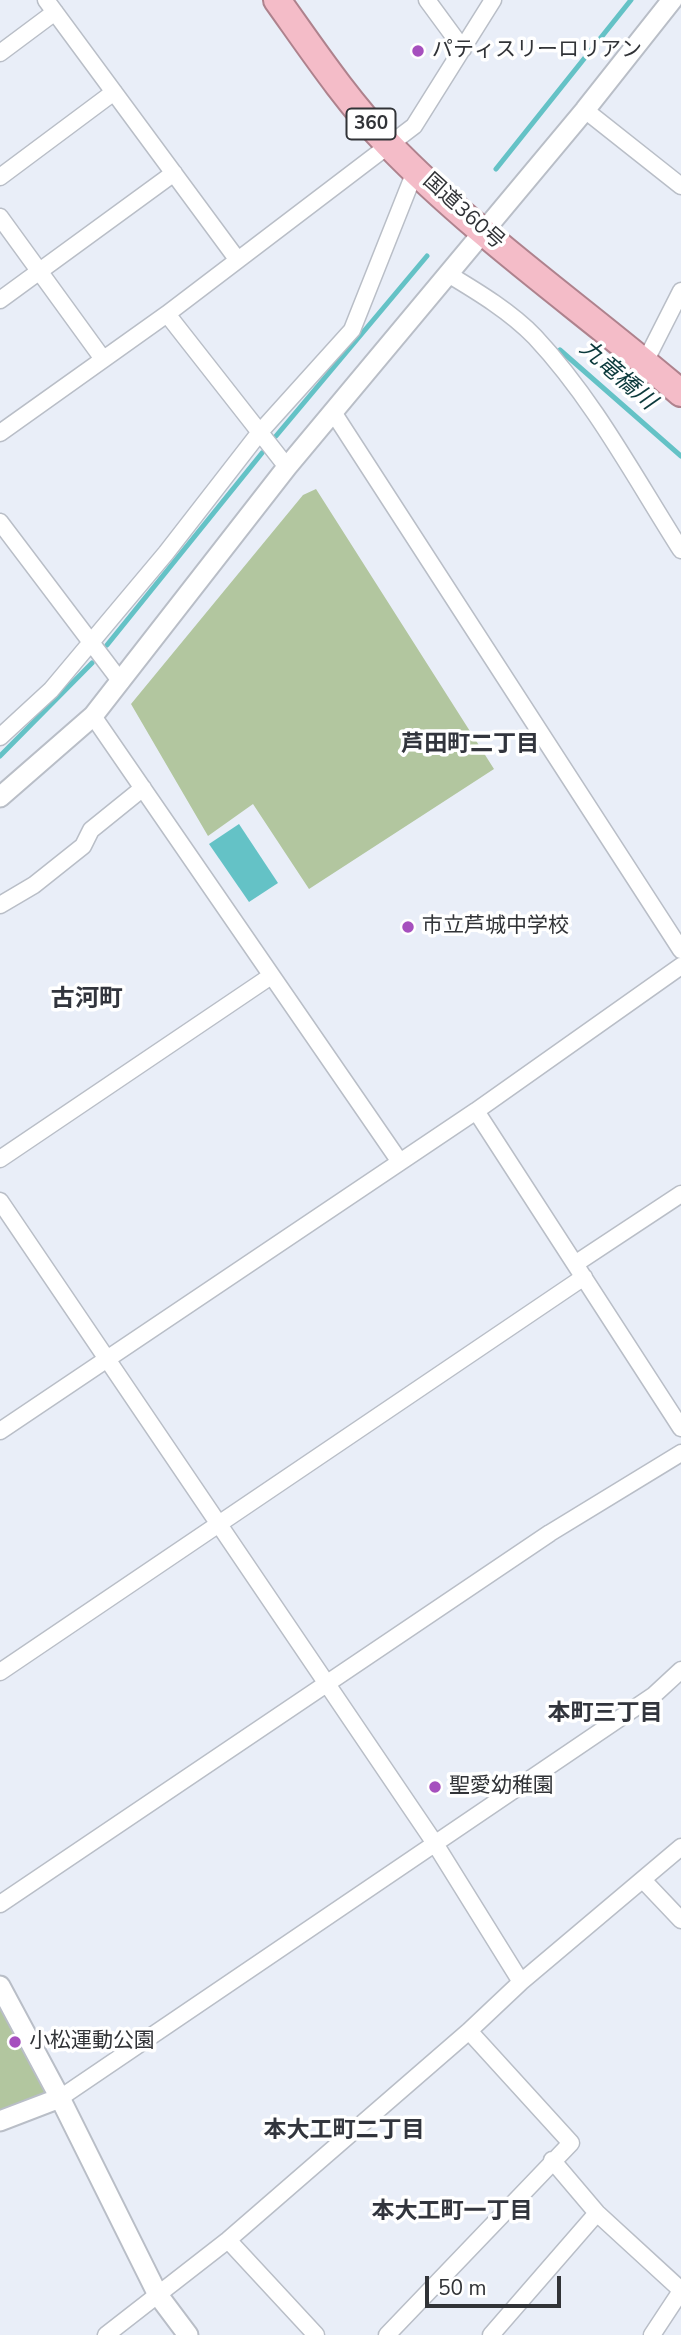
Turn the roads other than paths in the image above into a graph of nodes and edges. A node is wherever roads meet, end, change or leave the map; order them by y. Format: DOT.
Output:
graph roads {
  1 [pos="276,0"];
  2 [pos="428,0"];
  3 [pos="493,0"];
  4 [pos="672,0"];
  5 [pos="51,6"];
  6 [pos="463,49"];
  7 [pos="0,53"];
  8 [pos="114,92"];
  9 [pos="585,110"];
  10 [pos="389,145"];
  11 [pos="416,169"];
  12 [pos="174,173"];
  13 [pos="0,177"];
  14 [pos="681,186"];
  15 [pos="0,217"];
  16 [pos="483,233"];
  17 [pos="237,259"];
  18 [pos="39,271"];
  19 [pos="448,274"];
  20 [pos="681,291"];
  21 [pos="0,300"];
  22 [pos="167,313"];
  23 [pos="103,359"];
  24 [pos="645,362"];
  25 [pos="681,393"];
  26 [pos="333,412"];
  27 [pos="260,432"];
  28 [pos="0,433"];
  29 [pos="288,467"];
  30 [pos="0,522"];
  31 [pos="681,550"];
  32 [pos="91,642"];
  33 [pos="121,682"];
  34 [pos="93,716"];
  35 [pos="0,737"];
  36 [pos="143,788"];
  37 [pos="0,797"];
  38 [pos="0,905"];
  39 [pos="681,950"];
  40 [pos="681,966"];
  41 [pos="271,975"];
  42 [pos="476,1111"];
  43 [pos="0,1159"];
  44 [pos="400,1162"];
  45 [pos="681,1194"];
  46 [pos="0,1201"];
  47 [pos="580,1270"];
  48 [pos="108,1361"];
  49 [pos="681,1428"];
  50 [pos="0,1431"];
  51 [pos="681,1453"];
  52 [pos="219,1527"];
  53 [pos="681,1670"];
  54 [pos="0,1672"];
  55 [pos="328,1685"];
  56 [pos="434,1842"];
  57 [pos="681,1847"];
  58 [pos="643,1881"];
  59 [pos="0,1904"];
  60 [pos="681,1920"];
  61 [pos="521,1982"];
  62 [pos="0,1986"];
  63 [pos="469,2031"];
  64 [pos="60,2098"];
  65 [pos="0,2121"];
  66 [pos="552,2160"];
  67 [pos="597,2213"];
  68 [pos="228,2240"];
  69 [pos="681,2290"];
  70 [pos="158,2295"];
  71 [pos="106,2335"];
  72 [pos="188,2335"];
  73 [pos="316,2335"];
  74 [pos="387,2335"];
  75 [pos="491,2335"];
  76 [pos="652,2335"];
  1 -- 10 [label="highway, 国道360号 / 360"];
  2 -- 6 [label="street"];
  3 -- 6 [label="street"];
  4 -- 9 [label="street"];
  5 -- 7 [label="street"];
  5 -- 8 [label="street"];
  6 -- 10 [label="street"];
  8 -- 12 [label="street"];
  8 -- 13 [label="street"];
  9 -- 14 [label="street"];
  9 -- 16 [label="street"];
  10 -- 11 [label="highway, 国道360号 / 360"];
  10 -- 17 [label="street"];
  11 -- 16 [label="highway, 国道360号 / 360"];
  11 -- 27 [label="street"];
  12 -- 17 [label="street"];
  12 -- 18 [label="street"];
  15 -- 18 [label="street"];
  16 -- 19 [label="street"];
  16 -- 24 [label="highway, 国道360号 / 360"];
  17 -- 22 [label="street"];
  18 -- 21 [label="street"];
  18 -- 23 [label="street"];
  19 -- 26 [label="street"];
  19 -- 31 [label="street"];
  20 -- 24 [label="street"];
  22 -- 23 [label="street"];
  22 -- 27 [label="street"];
  23 -- 28 [label="street"];
  24 -- 25 [label="highway, 国道360号 / 360"];
  26 -- 29 [label="street"];
  26 -- 39 [label="street"];
  27 -- 29 [label="street"];
  27 -- 32 [label="street"];
  29 -- 33 [label="street"];
  30 -- 32 [label="street"];
  32 -- 33 [label="street"];
  32 -- 35 [label="street"];
  33 -- 34 [label="street"];
  34 -- 36 [label="street"];
  34 -- 37 [label="street"];
  36 -- 38 [label="street"];
  36 -- 41 [label="street"];
  40 -- 42 [label="street"];
  41 -- 43 [label="street"];
  41 -- 44 [label="street"];
  42 -- 44 [label="street"];
  42 -- 47 [label="street"];
  44 -- 48 [label="street"];
  45 -- 47 [label="street"];
  46 -- 48 [label="street"];
  47 -- 49 [label="street"];
  47 -- 52 [label="street"];
  48 -- 50 [label="street"];
  48 -- 52 [label="street"];
  51 -- 55 [label="street"];
  52 -- 54 [label="street"];
  52 -- 55 [label="street"];
  53 -- 56 [label="street"];
  55 -- 56 [label="street"];
  55 -- 59 [label="street"];
  56 -- 61 [label="street"];
  56 -- 64 [label="street"];
  57 -- 58 [label="street"];
  58 -- 60 [label="street"];
  58 -- 61 [label="street"];
  61 -- 63 [label="street"];
  62 -- 64 [label="street"];
  63 -- 66 [label="street"];
  63 -- 68 [label="street"];
  64 -- 65 [label="street"];
  64 -- 70 [label="street"];
  66 -- 67 [label="street"];
  66 -- 74 [label="street"];
  67 -- 69 [label="street"];
  67 -- 75 [label="street"];
  68 -- 70 [label="street"];
  68 -- 73 [label="street"];
  69 -- 76 [label="street"];
  70 -- 71 [label="street"];
  70 -- 72 [label="street"];
}
